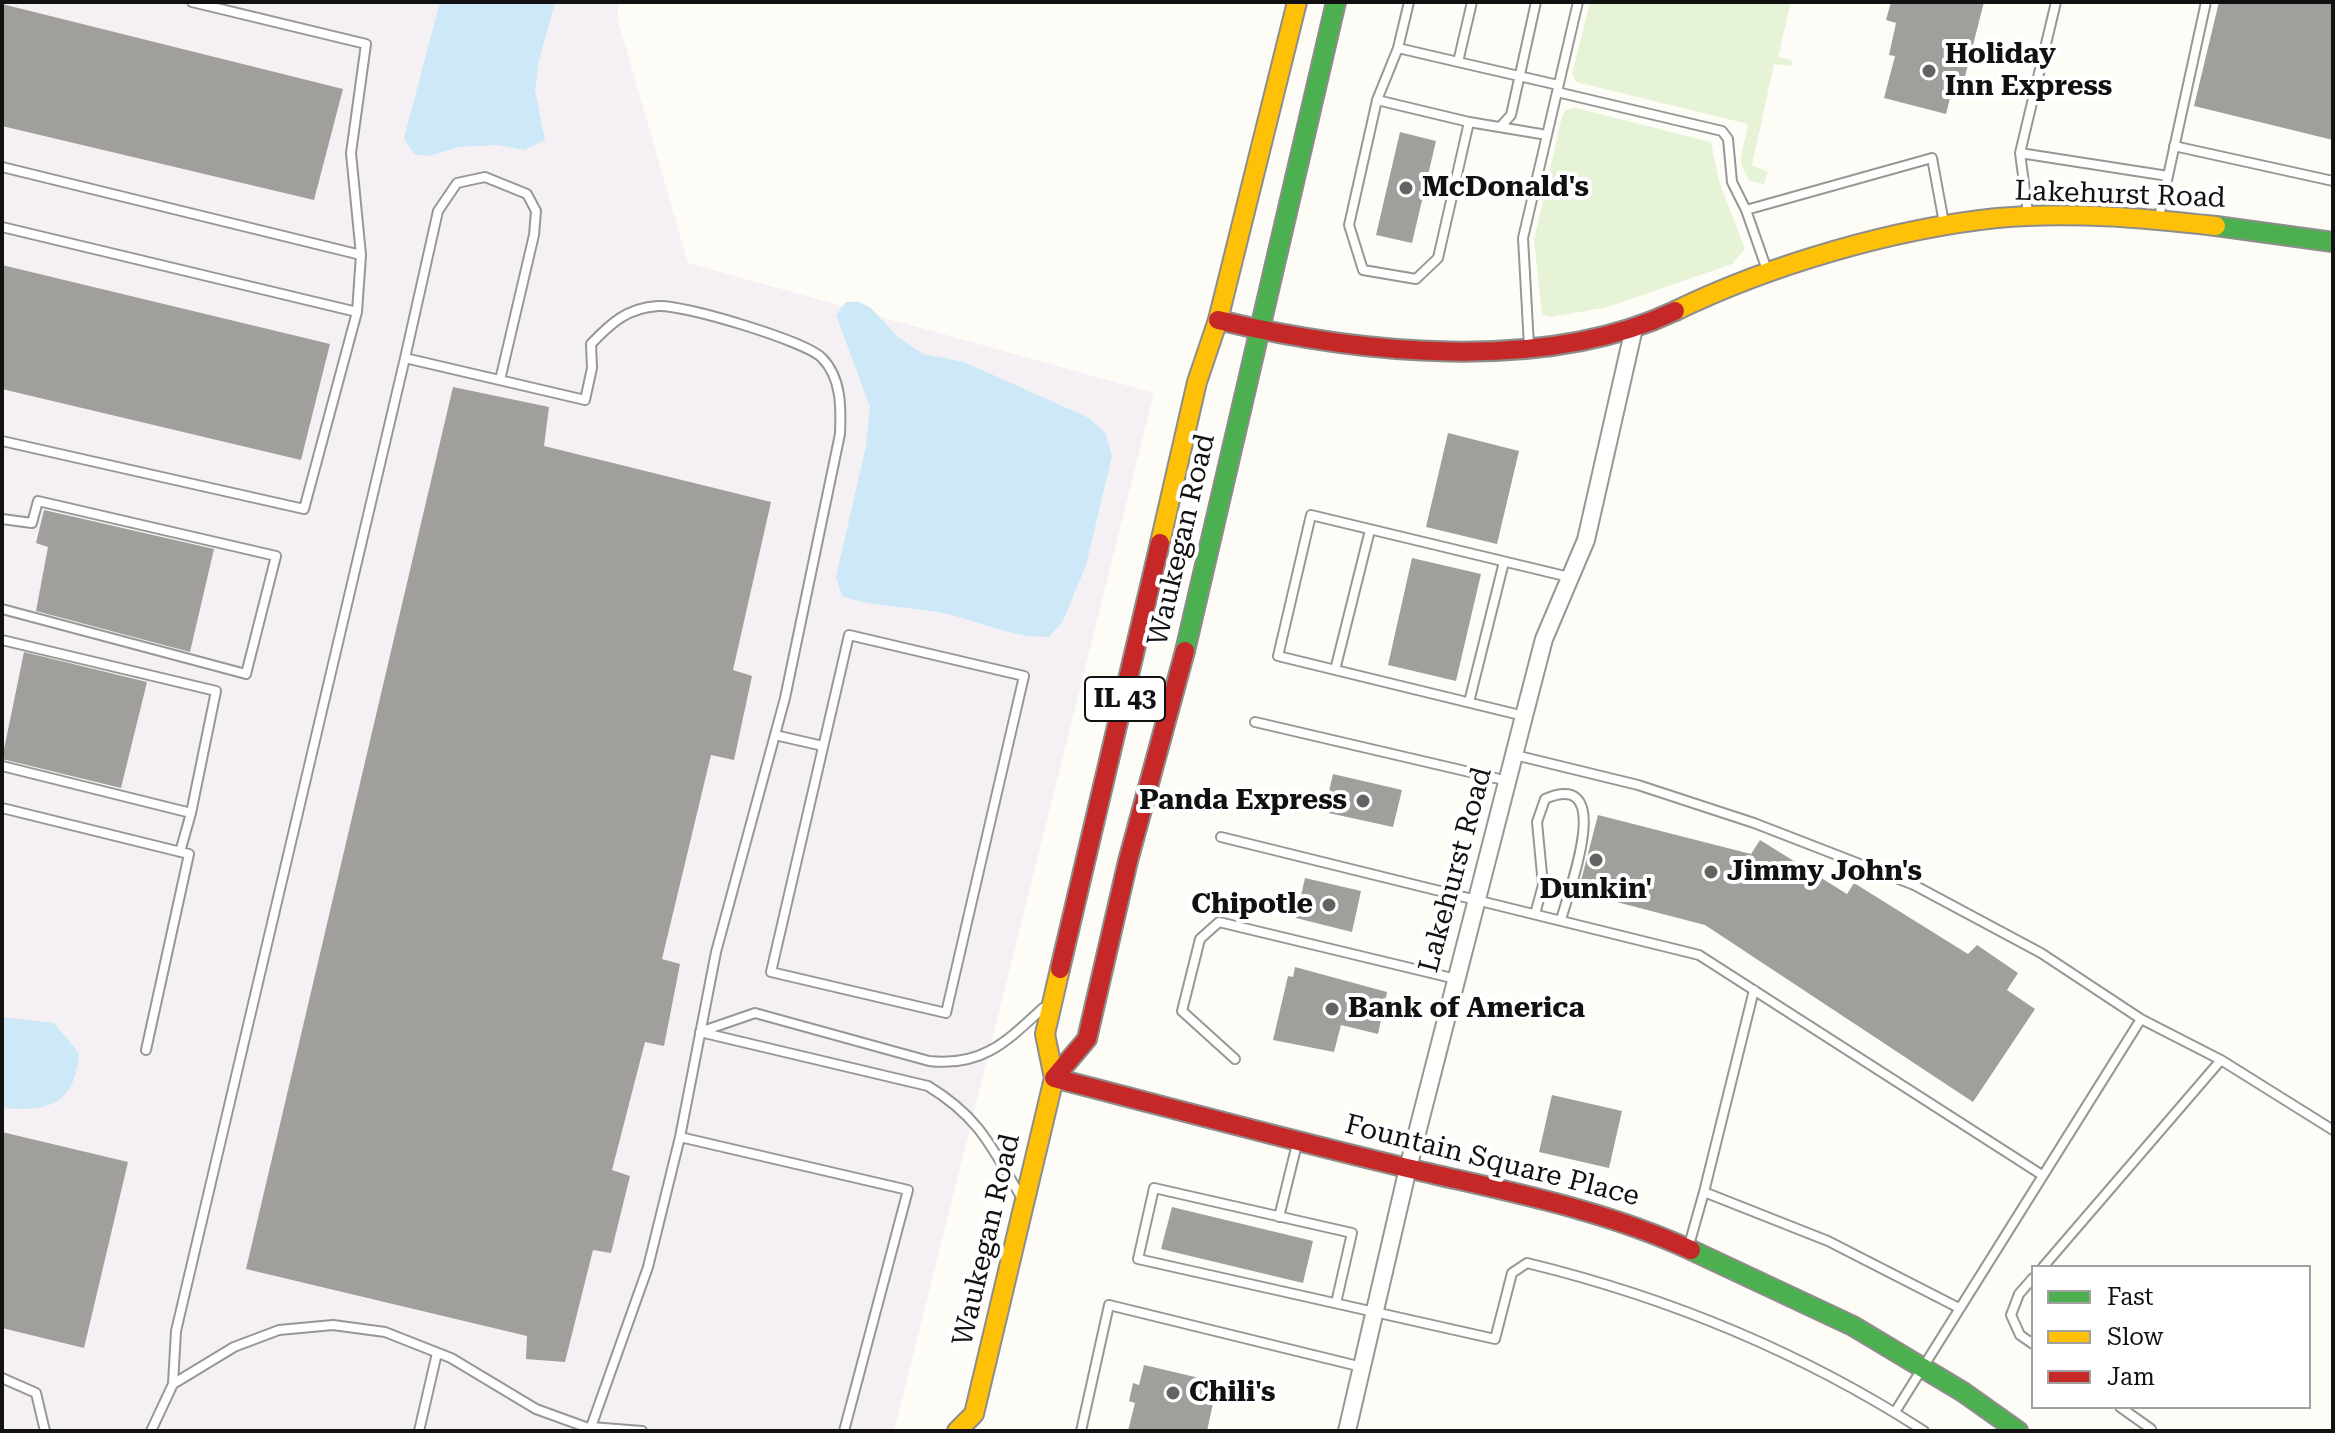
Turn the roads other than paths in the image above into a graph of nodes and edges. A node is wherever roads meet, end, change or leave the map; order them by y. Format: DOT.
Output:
graph roads {
  1 [pos="192,2"];
  2 [pos="1297,2"];
  3 [pos="1336,2"];
  4 [pos="1409,2"];
  5 [pos="1472,2"];
  6 [pos="1536,2"];
  7 [pos="1578,2"];
  8 [pos="2056,2"];
  9 [pos="2206,2"];
  10 [pos="1398,48"];
  11 [pos="1458,62"];
  12 [pos="1520,76"];
  13 [pos="1558,88"];
  14 [pos="1377,100"];
  15 [pos="1469,122"];
  16 [pos="1501,126"];
  17 [pos="1547,135"];
  18 [pos="2174,146"];
  19 [pos="2020,153"];
  20 [pos="2,167"];
  21 [pos="2168,176"];
  22 [pos="2333,181"];
  23 [pos="1746,210"];
  24 [pos="2028,215"];
  25 [pos="2158,222"];
  26 [pos="1944,226"];
  27 [pos="2,227"];
  28 [pos="2331,239"];
  29 [pos="361,255"];
  30 [pos="1768,275"];
  31 [pos="357,312"];
  32 [pos="1218,320"];
  33 [pos="1634,328"];
  34 [pos="1258,331"];
  35 [pos="1529,347"];
  36 [pos="405,358"];
  37 [pos="500,380"];
  38 [pos="2,441"];
  39 [pos="2,519"];
  40 [pos="1370,530"];
  41 [pos="1504,562"];
  42 [pos="1569,577"];
  43 [pos="2,609"];
  44 [pos="2,640"];
  45 [pos="1335,670"];
  46 [pos="1469,702"];
  47 [pos="1524,716"];
  48 [pos="1255,722"];
  49 [pos="775,735"];
  50 [pos="823,746"];
  51 [pos="1515,755"];
  52 [pos="2,766"];
  53 [pos="1509,781"];
  54 [pos="2,808"];
  55 [pos="191,813"];
  56 [pos="1221,837"];
  57 [pos="180,852"];
  58 [pos="1477,901"];
  59 [pos="1535,914"];
  60 [pos="1561,920"];
  61 [pos="1457,979"];
  62 [pos="1754,990"];
  63 [pos="1052,999"];
  64 [pos="2141,1019"];
  65 [pos="700,1032"];
  66 [pos="146,1050"];
  67 [pos="1235,1059"];
  68 [pos="2221,1060"];
  69 [pos="1054,1078"];
  70 [pos="2333,1130"];
  71 [pos="680,1137"];
  72 [pos="1298,1140"];
  73 [pos="1408,1168"];
  74 [pos="2042,1175"];
  75 [pos="1704,1192"];
  76 [pos="1025,1203"];
  77 [pos="1279,1217"];
  78 [pos="1687,1250"];
  79 [pos="2045,1265"];
  80 [pos="2031,1280"];
  81 [pos="1336,1303"];
  82 [pos="1959,1308"];
  83 [pos="1375,1312"];
  84 [pos="2031,1343"];
  85 [pos="437,1353"];
  86 [pos="1362,1367"];
  87 [pos="1921,1367"];
  88 [pos="2,1378"];
  89 [pos="173,1384"];
  90 [pos="2123,1409"];
  91 [pos="1895,1412"];
  92 [pos="977,1423"];
  93 [pos="591,1429"];
  94 [pos="2151,1430"];
  95 [pos="45,1431"];
  96 [pos="151,1431"];
  97 [pos="419,1431"];
  98 [pos="642,1431"];
  99 [pos="844,1431"];
  100 [pos="957,1431"];
  101 [pos="1081,1431"];
  102 [pos="1347,1431"];
  103 [pos="1924,1431"];
  104 [pos="2018,1431"];
  1 -- 29 [label="lane"];
  2 -- 32 [label="main road, Waukegan Road / IL 43"];
  3 -- 34 [label="main road, Waukegan Road / IL 43"];
  4 -- 10 [label="lane"];
  5 -- 11 [label="lane"];
  6 -- 12 [label="lane"];
  7 -- 13 [label="lane"];
  8 -- 19 [label="lane"];
  9 -- 18 [label="lane"];
  10 -- 11 [label="lane"];
  10 -- 14 [label="lane"];
  11 -- 12 [label="lane"];
  12 -- 13 [label="lane"];
  12 -- 16 [label="lane"];
  13 -- 17 [label="lane"];
  13 -- 23 [label="lane"];
  14 -- 15 [label="lane"];
  14 -- 15 [label="lane"];
  15 -- 16 [label="lane"];
  16 -- 17 [label="lane"];
  17 -- 35 [label="lane"];
  18 -- 21 [label="lane"];
  18 -- 22 [label="lane"];
  19 -- 21 [label="lane"];
  19 -- 24 [label="lane"];
  20 -- 29 [label="lane"];
  21 -- 25 [label="lane"];
  23 -- 26 [label="lane"];
  23 -- 30 [label="lane"];
  24 -- 25 [label="main road, Lakehurst Road"];
  24 -- 26 [label="main road, Lakehurst Road"];
  25 -- 28 [label="main road, Lakehurst Road"];
  26 -- 30 [label="main road, Lakehurst Road"];
  27 -- 31 [label="lane"];
  29 -- 31 [label="lane"];
  30 -- 33 [label="main road, Lakehurst Road"];
  31 -- 38 [label="lane"];
  32 -- 34 [label="main road, Lakehurst Road"];
  32 -- 63 [label="main road, Waukegan Road / IL 43"];
  33 -- 35 [label="main road, Lakehurst Road"];
  33 -- 42 [label="street, Lakehurst Road"];
  34 -- 35 [label="main road, Lakehurst Road"];
  34 -- 69 [label="main road, Waukegan Road / IL 43"];
  36 -- 37 [label="lane"];
  36 -- 37 [label="lane"];
  36 -- 89 [label="lane"];
  37 -- 49 [label="lane"];
  39 -- 43 [label="lane"];
  40 -- 41 [label="lane"];
  40 -- 45 [label="lane"];
  40 -- 45 [label="lane"];
  41 -- 42 [label="lane"];
  41 -- 46 [label="lane"];
  42 -- 47 [label="street, Lakehurst Road"];
  44 -- 55 [label="lane"];
  45 -- 46 [label="lane"];
  46 -- 47 [label="lane"];
  47 -- 51 [label="street, Lakehurst Road"];
  48 -- 53 [label="lane"];
  49 -- 50 [label="lane"];
  49 -- 65 [label="lane"];
  50 -- 50 [label="lane"];
  51 -- 53 [label="street, Lakehurst Road"];
  51 -- 64 [label="lane"];
  52 -- 55 [label="lane"];
  53 -- 58 [label="street, Lakehurst Road"];
  54 -- 57 [label="lane"];
  55 -- 57 [label="lane"];
  56 -- 58 [label="lane"];
  57 -- 66 [label="lane"];
  58 -- 59 [label="lane"];
  58 -- 61 [label="street, Lakehurst Road"];
  59 -- 60 [label="lane"];
  59 -- 60 [label="lane"];
  60 -- 62 [label="lane"];
  61 -- 67 [label="lane"];
  61 -- 73 [label="street, Lakehurst Road"];
  62 -- 74 [label="lane"];
  62 -- 75 [label="lane"];
  63 -- 65 [label="lane"];
  63 -- 69 [label="main road, Waukegan Road / IL 43"];
  64 -- 68 [label="lane"];
  64 -- 74 [label="lane"];
  65 -- 71 [label="lane"];
  65 -- 76 [label="lane"];
  68 -- 70 [label="lane"];
  68 -- 79 [label="lane"];
  69 -- 72 [label="main road, Fountain Square Place"];
  69 -- 76 [label="main road, Waukegan Road / IL 43"];
  71 -- 93 [label="lane"];
  71 -- 99 [label="lane"];
  72 -- 73 [label="main road, Fountain Square Place"];
  72 -- 77 [label="lane"];
  73 -- 78 [label="main road, Fountain Square Place"];
  73 -- 83 [label="street, Lakehurst Road"];
  74 -- 82 [label="lane"];
  75 -- 78 [label="lane"];
  75 -- 82 [label="lane"];
  76 -- 92 [label="main road, Waukegan Road / IL 43"];
  77 -- 81 [label="lane"];
  77 -- 81 [label="lane"];
  78 -- 87 [label="main road, Fountain Square Place"];
  80 -- 84 [label="lane"];
  81 -- 83 [label="lane"];
  82 -- 87 [label="lane"];
  83 -- 86 [label="street, Lakehurst Road"];
  83 -- 91 [label="lane"];
  85 -- 89 [label="lane"];
  85 -- 93 [label="lane"];
  85 -- 97 [label="lane"];
  86 -- 101 [label="lane"];
  86 -- 102 [label="street, Lakehurst Road"];
  87 -- 91 [label="lane"];
  87 -- 104 [label="main road, Fountain Square Place"];
  88 -- 95 [label="lane"];
  89 -- 96 [label="lane"];
  90 -- 94 [label="lane"];
  91 -- 103 [label="lane"];
  92 -- 100 [label="main road, Waukegan Road / IL 43"];
  93 -- 98 [label="lane"];
}
